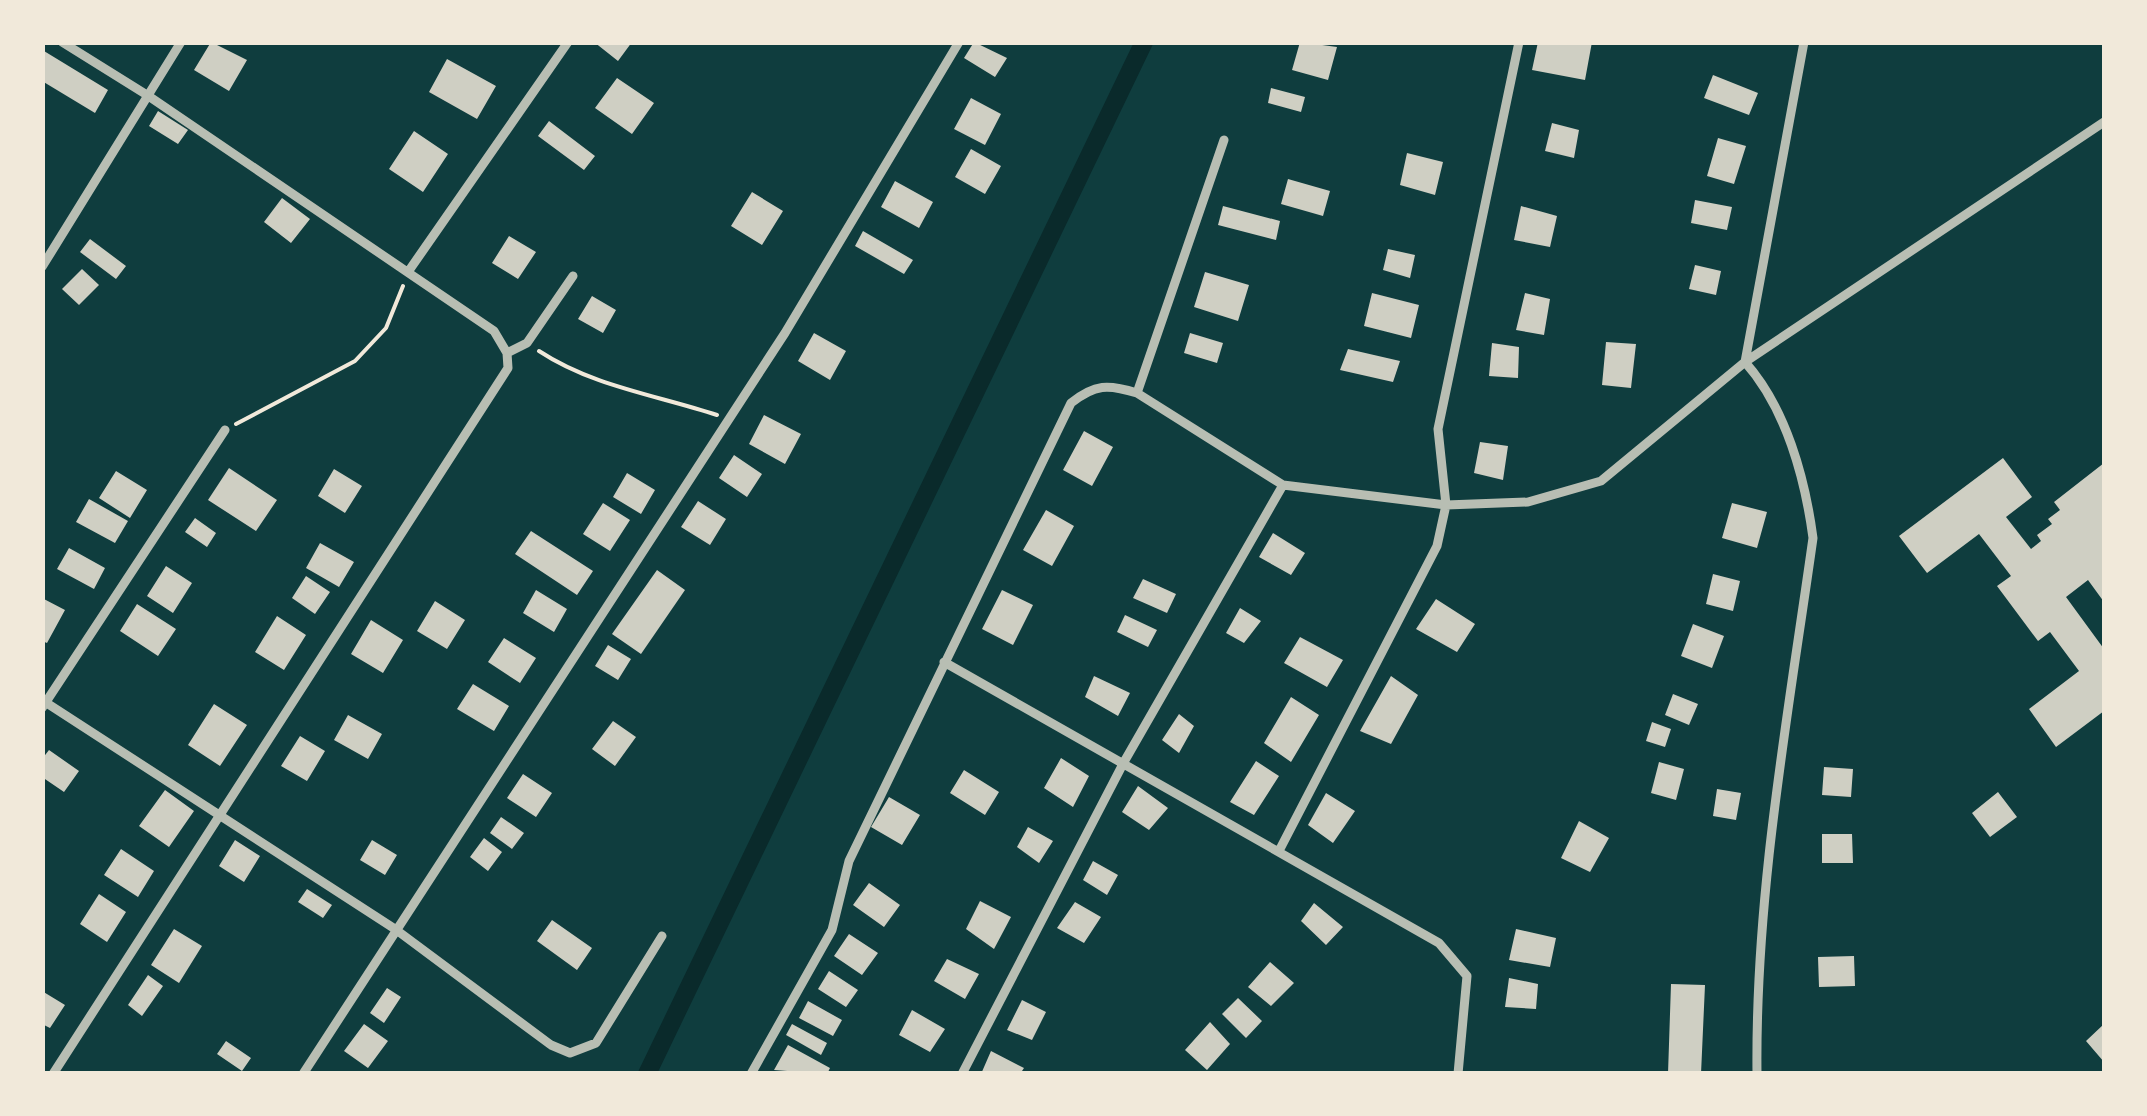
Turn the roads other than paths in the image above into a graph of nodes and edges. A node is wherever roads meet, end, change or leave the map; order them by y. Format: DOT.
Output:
graph roads {
  1 [pos="62,42"];
  2 [pos="181,42"];
  3 [pos="568,42"];
  4 [pos="960,42"];
  5 [pos="1518,42"];
  6 [pos="1804,42"];
  7 [pos="148,94"];
  8 [pos="2104,122"];
  9 [pos="1224,140"];
  10 [pos="42,267"];
  11 [pos="408,272"];
  12 [pos="572,276"];
  13 [pos="507,353"];
  14 [pos="1745,362"];
  15 [pos="1136,393"];
  16 [pos="224,430"];
  17 [pos="1283,486"];
  18 [pos="1446,505"];
  19 [pos="944,662"];
  20 [pos="44,703"];
  21 [pos="1124,762"];
  22 [pos="222,815"];
  23 [pos="1280,849"];
  24 [pos="396,928"];
  25 [pos="662,936"];
  26 [pos="53,1074"];
  27 [pos="303,1074"];
  28 [pos="751,1074"];
  29 [pos="962,1074"];
  30 [pos="1458,1074"];
  31 [pos="1757,1074"];
  1 -- 7 [label="street"];
  2 -- 7 [label="street"];
  3 -- 11 [label="street"];
  4 -- 24 [label="street"];
  5 -- 18 [label="street"];
  6 -- 14 [label="street"];
  7 -- 10 [label="street"];
  7 -- 11 [label="street"];
  8 -- 14 [label="street"];
  9 -- 15 [label="street"];
  11 -- 13 [label="street"];
  12 -- 13 [label="street"];
  13 -- 22 [label="street"];
  14 -- 18 [label="street"];
  14 -- 31 [label="street"];
  15 -- 17 [label="street"];
  15 -- 19 [label="street"];
  16 -- 20 [label="street"];
  17 -- 18 [label="street"];
  17 -- 21 [label="street"];
  18 -- 23 [label="street"];
  19 -- 21 [label="street"];
  19 -- 28 [label="street"];
  20 -- 22 [label="street"];
  21 -- 23 [label="street"];
  21 -- 29 [label="street"];
  22 -- 24 [label="street"];
  22 -- 26 [label="street"];
  23 -- 30 [label="street"];
  24 -- 25 [label="street"];
  24 -- 27 [label="street"];
}
